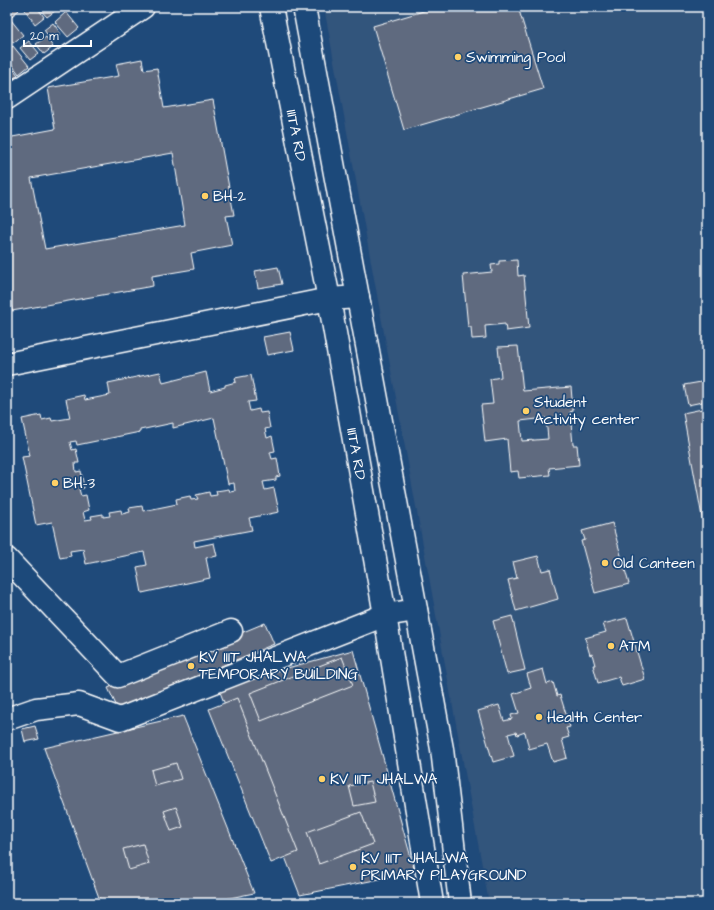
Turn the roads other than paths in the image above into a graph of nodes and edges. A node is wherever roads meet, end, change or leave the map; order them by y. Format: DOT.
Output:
graph roads {
  1 [pos="143,7"];
  2 [pos="271,7"];
  3 [pos="304,7"];
  4 [pos="7,98"];
  5 [pos="358,297"];
  6 [pos="329,299"];
  7 [pos="7,364"];
  8 [pos="7,559"];
  9 [pos="416,610"];
  10 [pos="385,615"];
  11 [pos="231,631"];
  12 [pos="7,719"];
  13 [pos="432,903"];
  14 [pos="460,903"];
  1 -- 4 [label="main road"];
  2 -- 6 [label="main road, IIITA RD"];
  3 -- 5 [label="main road, IIITA RD"];
  5 -- 6 [label="main road"];
  5 -- 9 [label="main road, IIITA RD"];
  6 -- 7 [label="main road"];
  6 -- 10 [label="main road, IIITA RD"];
  8 -- 11 [label="main road"];
  9 -- 10 [label="main road"];
  9 -- 14 [label="main road, IIITA RD"];
  10 -- 12 [label="main road"];
  10 -- 13 [label="main road, IIITA RD"];
}
